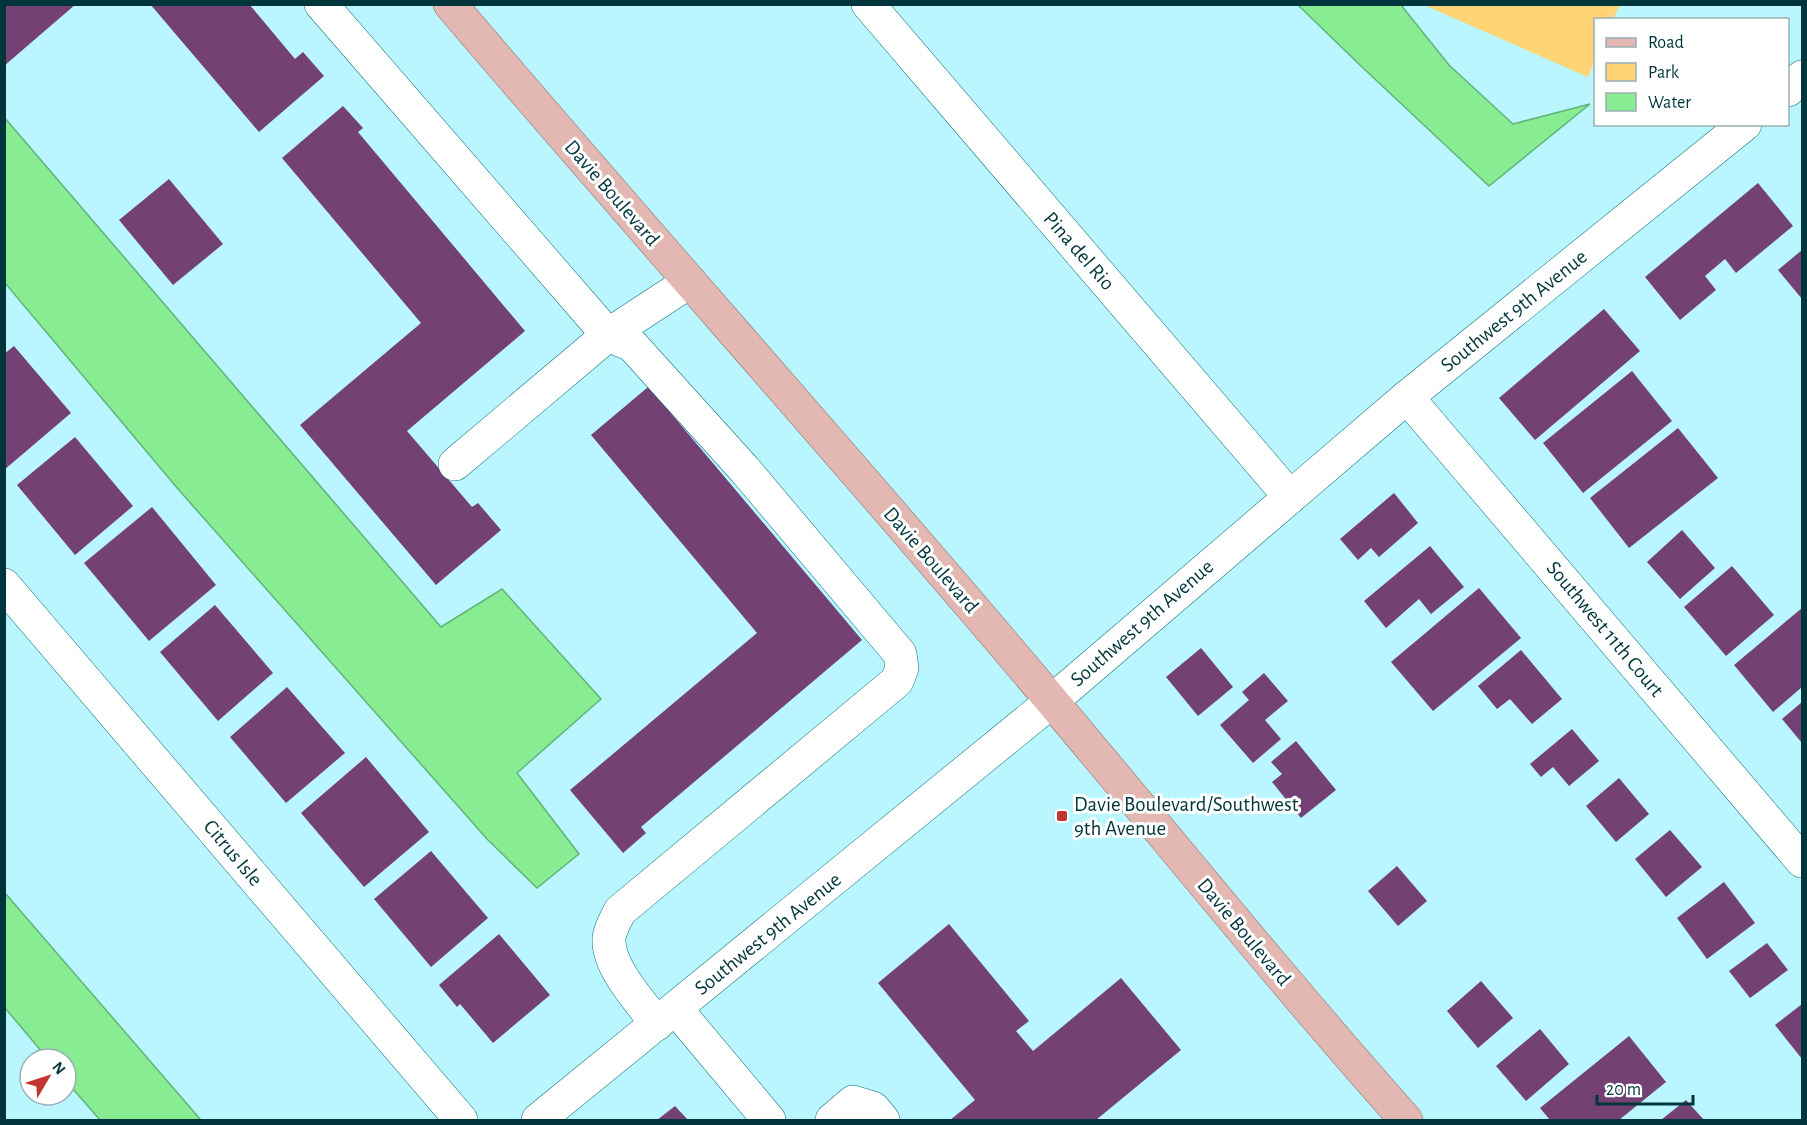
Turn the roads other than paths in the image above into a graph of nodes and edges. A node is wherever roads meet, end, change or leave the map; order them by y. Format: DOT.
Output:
graph roads {
  1 [pos="321,4"];
  2 [pos="450,4"];
  3 [pos="868,4"];
  4 [pos="1743,126"];
  5 [pos="689,282"];
  6 [pos="608,335"];
  7 [pos="1407,397"];
  8 [pos="454,464"];
  9 [pos="1290,497"];
  10 [pos="4,585"];
  11 [pos="1052,701"];
  12 [pos="1803,861"];
  13 [pos="667,1017"];
  14 [pos="1395,1118"];
  15 [pos="461,1120"];
  16 [pos="538,1120"];
  17 [pos="769,1120"];
  18 [pos="832,1120"];
  19 [pos="883,1120"];
  1 -- 6 [label="street"];
  2 -- 5 [label="main road, Davie Boulevard"];
  3 -- 9 [label="street, Pina del Rio"];
  4 -- 7 [label="street, Southwest 9th Avenue"];
  5 -- 6 [label="street"];
  5 -- 11 [label="main road, Davie Boulevard"];
  6 -- 8 [label="street"];
  6 -- 13 [label="street"];
  7 -- 9 [label="street, Southwest 9th Avenue"];
  7 -- 12 [label="street, Southwest 11th Court"];
  9 -- 11 [label="street, Southwest 9th Avenue"];
  10 -- 15 [label="street, Citrus Isle"];
  11 -- 13 [label="street, Southwest 9th Avenue"];
  11 -- 14 [label="main road, Davie Boulevard"];
  13 -- 16 [label="street, Southwest 9th Avenue"];
  13 -- 17 [label="street"];
  18 -- 19 [label="street"];
}
